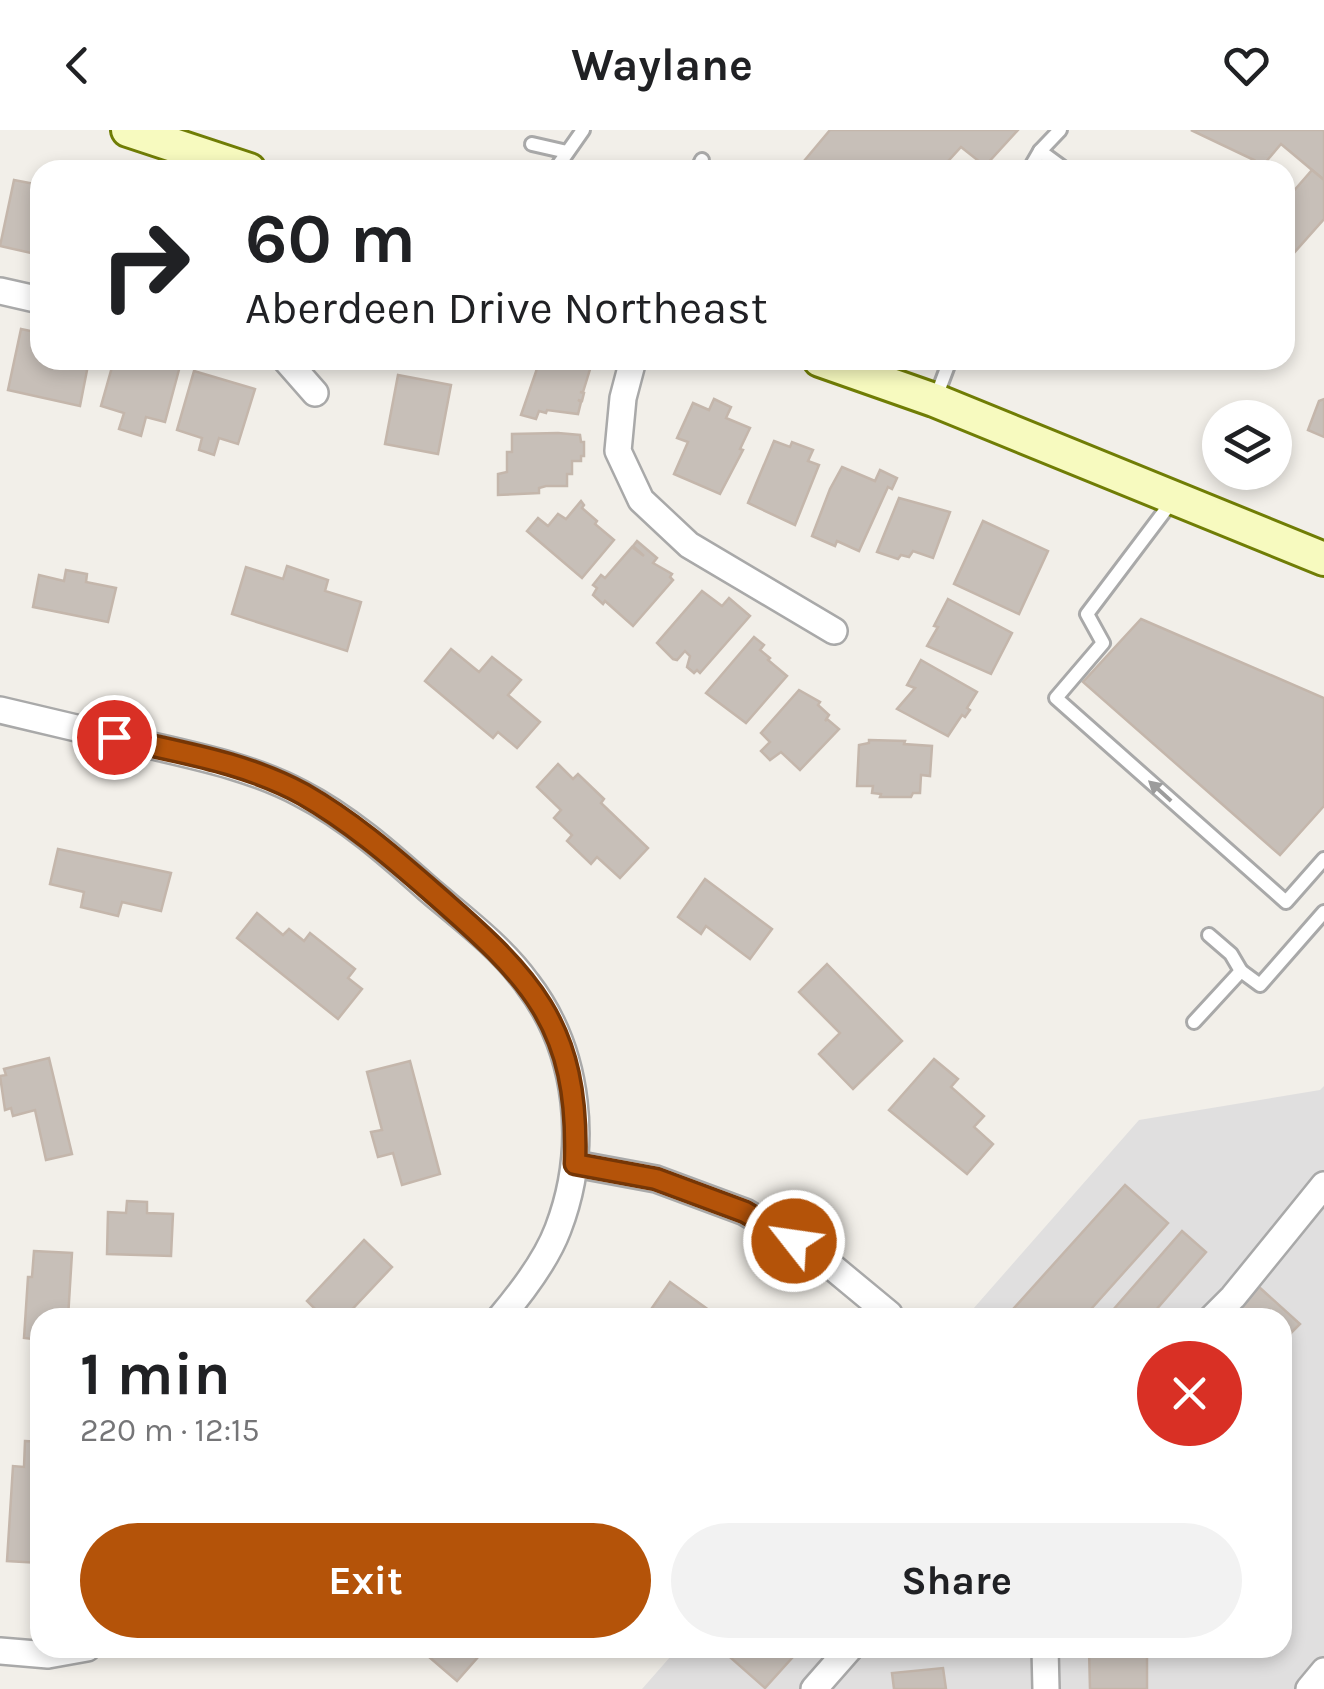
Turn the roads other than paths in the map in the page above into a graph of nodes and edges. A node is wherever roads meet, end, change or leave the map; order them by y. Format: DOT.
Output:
graph roads {
  1 [pos="128,130"];
  2 [pos="583,130"];
  3 [pos="1060,130"];
  4 [pos="532,144"];
  5 [pos="1040,151"];
  6 [pos="567,152"];
  7 [pos="219,160"];
  8 [pos="561,160"];
  9 [pos="1035,160"];
  10 [pos="1052,160"];
  11 [pos="0,292"];
  12 [pos="30,298"];
  13 [pos="295,370"];
  14 [pos="630,370"];
  15 [pos="848,370"];
  16 [pos="946,370"];
  17 [pos="315,393"];
  18 [pos="934,400"];
  19 [pos="1174,498"];
  20 [pos="1324,558"];
  21 [pos="834,631"];
  22 [pos="0,710"];
  23 [pos="1324,859"];
  24 [pos="1324,912"];
  25 [pos="1209,935"];
  26 [pos="1241,971"];
  27 [pos="1194,1022"];
  28 [pos="575,1164"];
  29 [pos="1324,1185"];
  30 [pos="509,1308"];
  31 [pos="882,1308"];
  32 [pos="1222,1308"];
  33 [pos="0,1651"];
  34 [pos="30,1654"];
  35 [pos="841,1658"];
  36 [pos="1046,1658"];
  37 [pos="1324,1671"];
  38 [pos="814,1689"];
  39 [pos="1046,1689"];
  40 [pos="1309,1689"];
  1 -- 7 [label="main road"];
  2 -- 6 [label="lane"];
  3 -- 5 [label="lane"];
  4 -- 6 [label="lane"];
  5 -- 9 [label="lane"];
  5 -- 10 [label="lane"];
  6 -- 8 [label="lane"];
  11 -- 12 [label="street"];
  13 -- 17 [label="street"];
  14 -- 21 [label="street"];
  15 -- 18 [label="main road"];
  16 -- 18 [label="lane"];
  18 -- 19 [label="main road"];
  19 -- 20 [label="main road"];
  23 -- 19 [label="lane, one-way"];
  22 -- 28 [label="street"];
  24 -- 26 [label="lane"];
  25 -- 26 [label="lane"];
  26 -- 27 [label="lane"];
  28 -- 30 [label="street"];
  28 -- 31 [label="street"];
  29 -- 32 [label="street"];
  33 -- 34 [label="street"];
  35 -- 38 [label="street"];
  36 -- 39 [label="street"];
  37 -- 40 [label="street"];
}
